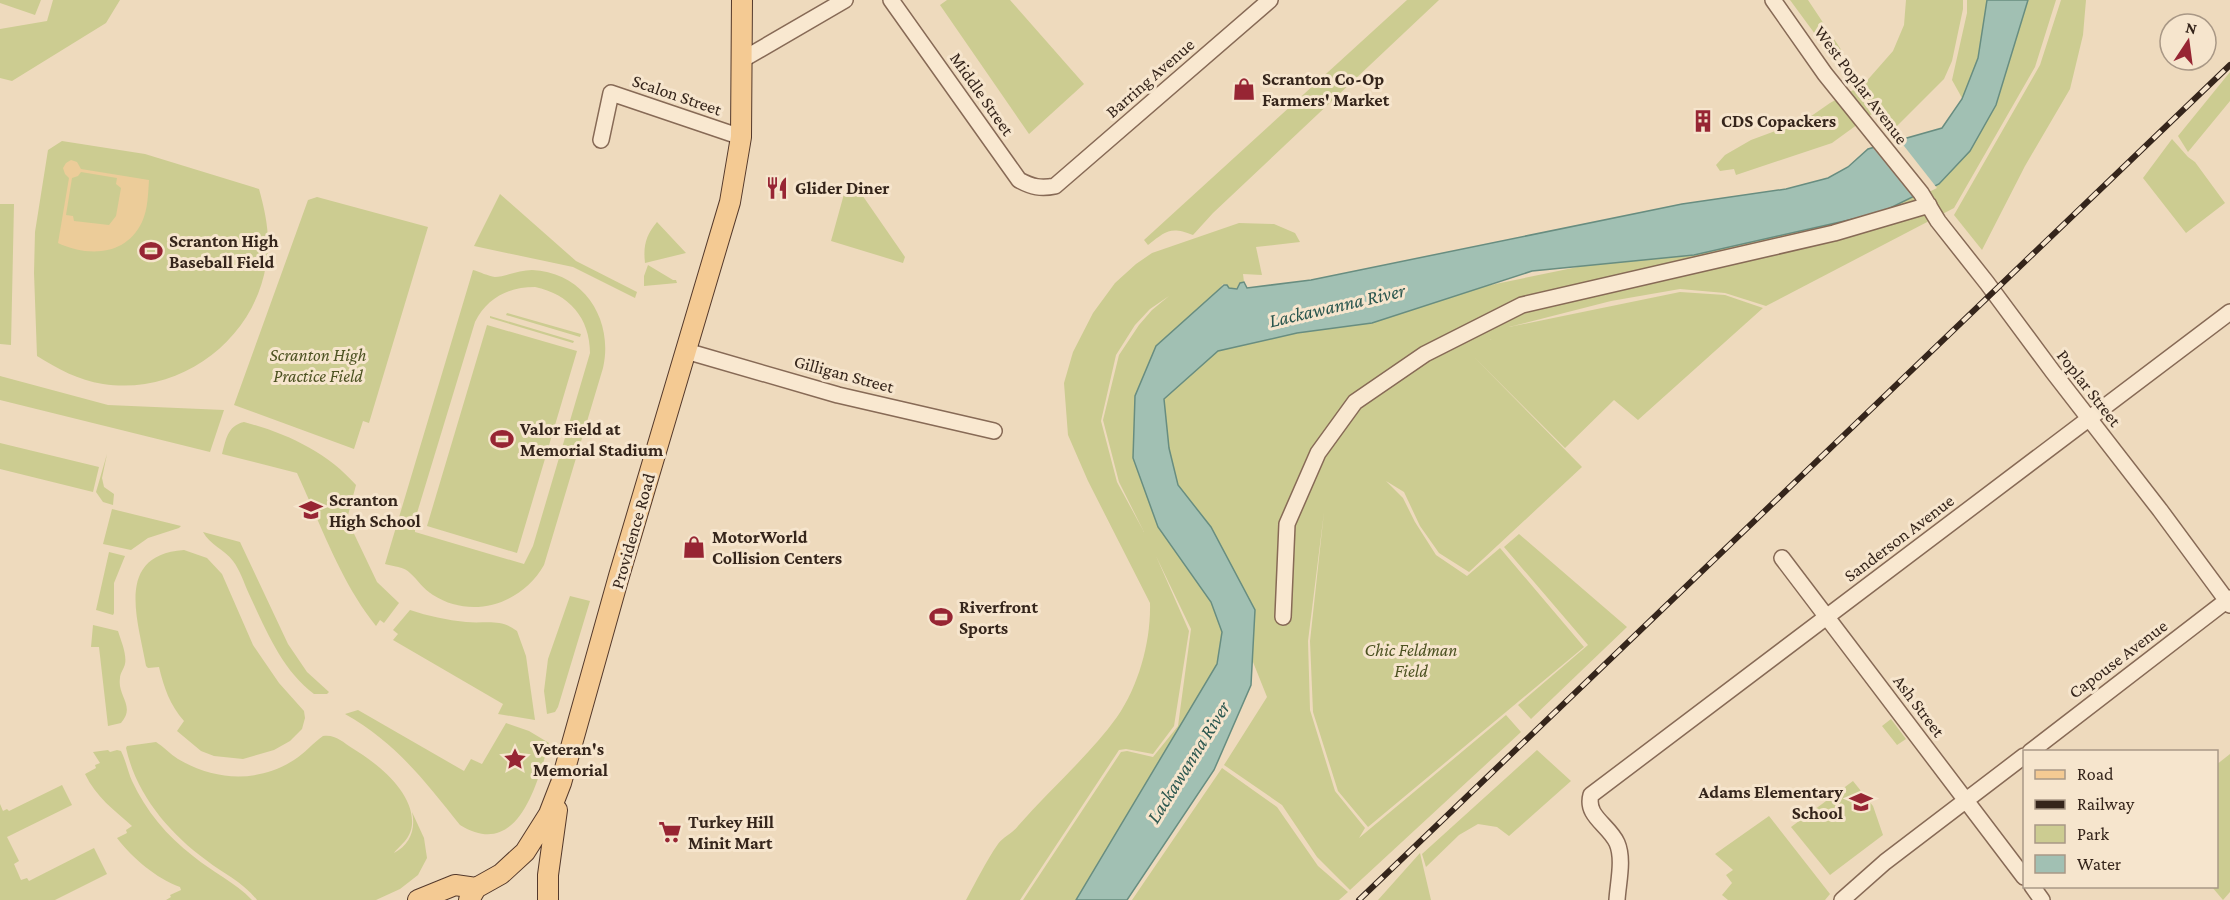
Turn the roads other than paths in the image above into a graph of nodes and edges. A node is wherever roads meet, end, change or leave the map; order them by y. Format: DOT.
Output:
graph roads {
  1 [pos="742,0"];
  2 [pos="845,0"];
  3 [pos="891,0"];
  4 [pos="1270,0"];
  5 [pos="1773,0"];
  6 [pos="740,61"];
  7 [pos="741,137"];
  8 [pos="602,140"];
  9 [pos="1056,186"];
  10 [pos="1925,199"];
  11 [pos="2230,312"];
  12 [pos="686,351"];
  13 [pos="2088,418"];
  14 [pos="994,431"];
  15 [pos="1782,558"];
  16 [pos="2229,601"];
  17 [pos="1283,617"];
  18 [pos="1827,617"];
  19 [pos="2033,750"];
  20 [pos="2023,758"];
  21 [pos="561,783"];
  22 [pos="1966,801"];
  23 [pos="2023,874"];
  24 [pos="476,896"];
  25 [pos="418,900"];
  26 [pos="548,900"];
  27 [pos="1617,900"];
  28 [pos="1842,900"];
  1 -- 6 [label="main road, Providence Road"];
  2 -- 6 [label="street"];
  3 -- 9 [label="street, Middle Street"];
  4 -- 9 [label="street, Barring Avenue"];
  5 -- 10 [label="street, West Poplar Avenue"];
  6 -- 7 [label="main road, Providence Road"];
  7 -- 8 [label="street, Scalon Street"];
  7 -- 12 [label="main road, Providence Road"];
  10 -- 13 [label="street, Poplar Street"];
  10 -- 17 [label="street"];
  11 -- 13 [label="street, Sanderson Avenue"];
  12 -- 14 [label="street, Gilligan Street"];
  12 -- 21 [label="main road, Providence Road"];
  13 -- 16 [label="street, Poplar Street"];
  13 -- 18 [label="street, Sanderson Avenue"];
  15 -- 18 [label="street, Ash Street"];
  16 -- 19 [label="street, Capouse Avenue"];
  18 -- 22 [label="street, Ash Street"];
  18 -- 27 [label="street, Sanderson Avenue"];
  20 -- 22 [label="street"];
  21 -- 24 [label="main road, Providence Road"];
  21 -- 26 [label="main road"];
  22 -- 23 [label="street, Ash Street"];
  22 -- 28 [label="street"];
  24 -- 25 [label="main road, Providence Road"];
}
